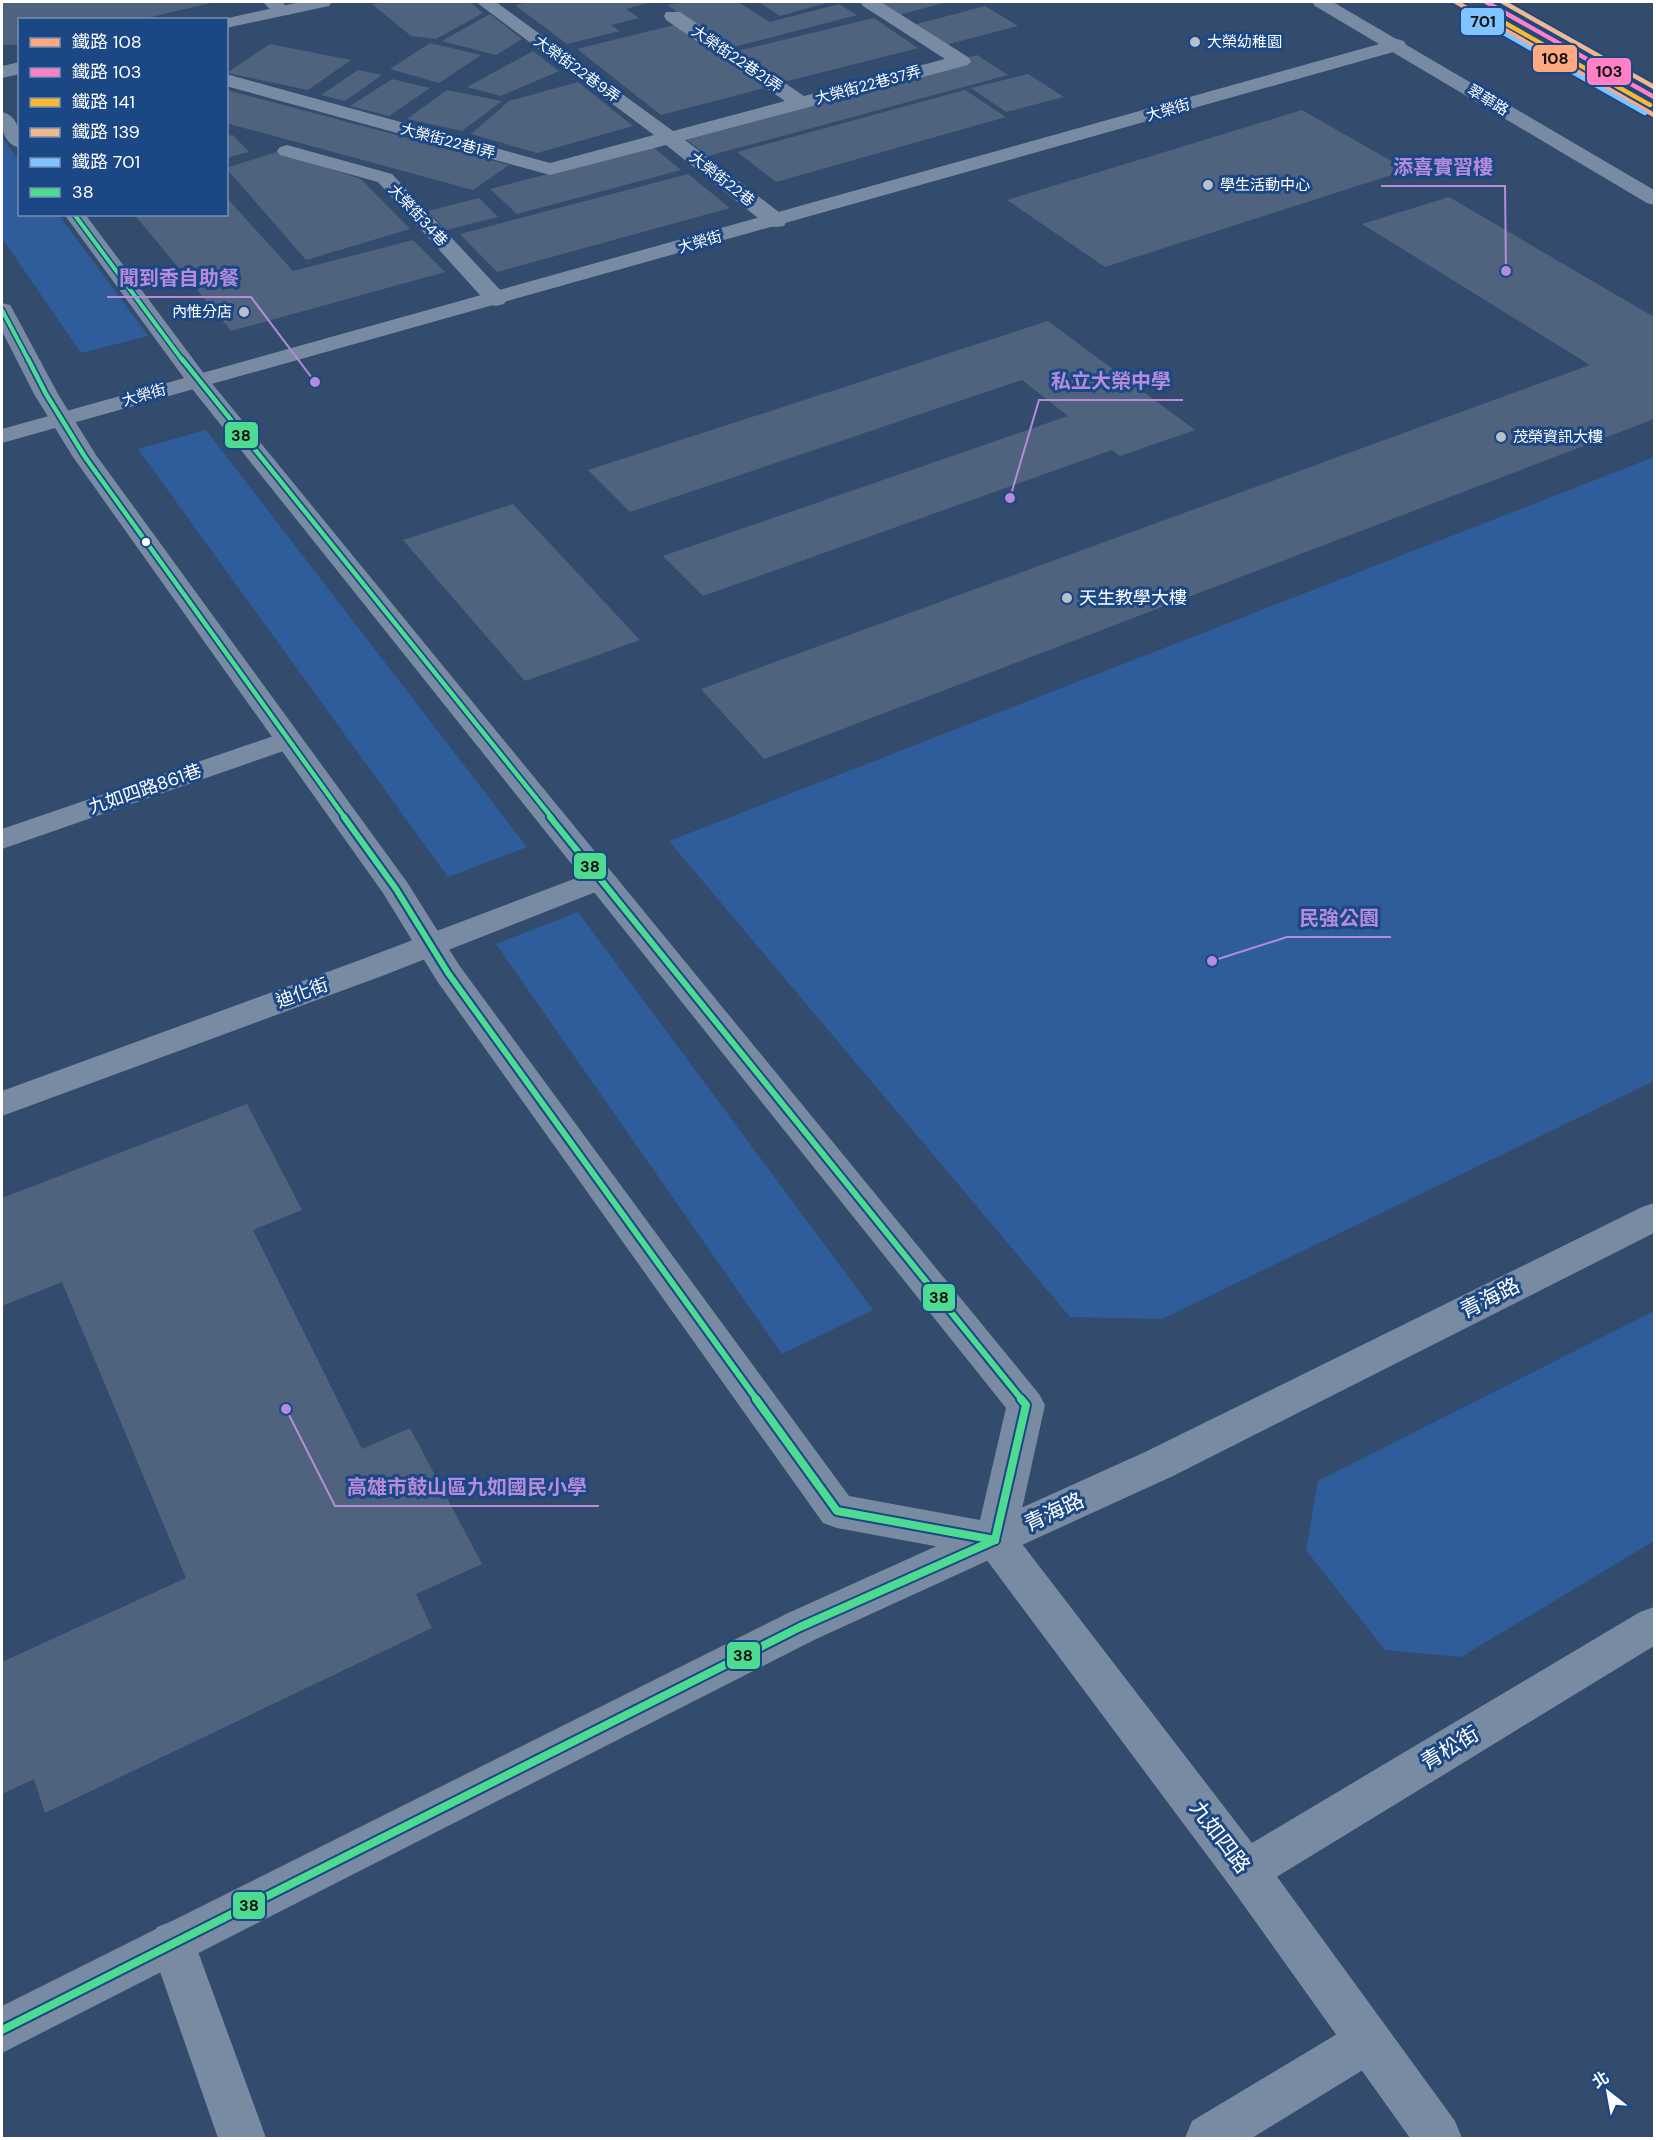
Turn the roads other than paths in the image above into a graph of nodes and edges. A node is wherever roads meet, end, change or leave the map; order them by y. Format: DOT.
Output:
graph roads {
  1 [pos="323,2"];
  2 [pos="485,2"];
  3 [pos="869,2"];
  4 [pos="1321,2"];
  5 [pos="277,6"];
  6 [pos="673,16"];
  7 [pos="228,22"];
  8 [pos="1397,45"];
  9 [pos="18,68"];
  10 [pos="2,72"];
  11 [pos="228,81"];
  12 [pos="801,102"];
  13 [pos="2,118"];
  14 [pos="669,137"];
  15 [pos="18,139"];
  16 [pos="287,150"];
  17 [pos="1654,199"];
  18 [pos="75,216"];
  19 [pos="776,221"];
  20 [pos="496,299"];
  21 [pos="2,310"];
  22 [pos="197,380"];
  23 [pos="61,418"];
  24 [pos="2,435"];
  25 [pos="288,740"];
  26 [pos="2,839"];
  27 [pos="600,879"];
  28 [pos="432,945"];
  29 [pos="2,1104"];
  30 [pos="1654,1216"];
  31 [pos="995,1540"];
  32 [pos="1654,1625"];
  33 [pos="1246,1871"];
  34 [pos="173,1943"];
  35 [pos="2,2031"];
  36 [pos="1368,2041"];
  37 [pos="242,2139"];
  38 [pos="1209,2139"];
  39 [pos="1438,2139"];
  1 -- 5 [label="street"];
  2 -- 14 [label="street, 大榮街22巷9弄"];
  3 -- 12 [label="street, 大榮街22巷37弄"];
  4 -- 8 [label="street, 翠華路"];
  5 -- 7 [label="street"];
  6 -- 12 [label="street, 大榮街22巷21弄"];
  8 -- 17 [label="street, 翠華路"];
  8 -- 19 [label="street, 大榮街"];
  9 -- 10 [label="street"];
  11 -- 14 [label="street, 大榮街22巷1弄"];
  12 -- 14 [label="street, 大榮街22巷37弄"];
  13 -- 15 [label="street"];
  14 -- 19 [label="street, 大榮街22巷"];
  16 -- 20 [label="street, 大榮街34巷"];
  18 -- 22 [label="street"];
  19 -- 20 [label="street, 大榮街"];
  20 -- 22 [label="street, 大榮街"];
  21 -- 23 [label="street"];
  22 -- 23 [label="street, 大榮街"];
  22 -- 27 [label="street"];
  23 -- 24 [label="street, 大榮街"];
  23 -- 25 [label="street"];
  25 -- 26 [label="street, 九如四路861巷"];
  25 -- 28 [label="street"];
  27 -- 28 [label="street, 迪化街"];
  27 -- 31 [label="street"];
  28 -- 29 [label="street, 迪化街"];
  28 -- 31 [label="street"];
  30 -- 31 [label="street, 青海路"];
  31 -- 33 [label="street, 九如四路"];
  31 -- 34 [label="street, 青海路"];
  32 -- 33 [label="street, 青松街"];
  33 -- 36 [label="street, 九如四路"];
  34 -- 35 [label="street, 青海路"];
  34 -- 37 [label="street"];
  36 -- 38 [label="street"];
  36 -- 39 [label="street, 九如四路"];
}
